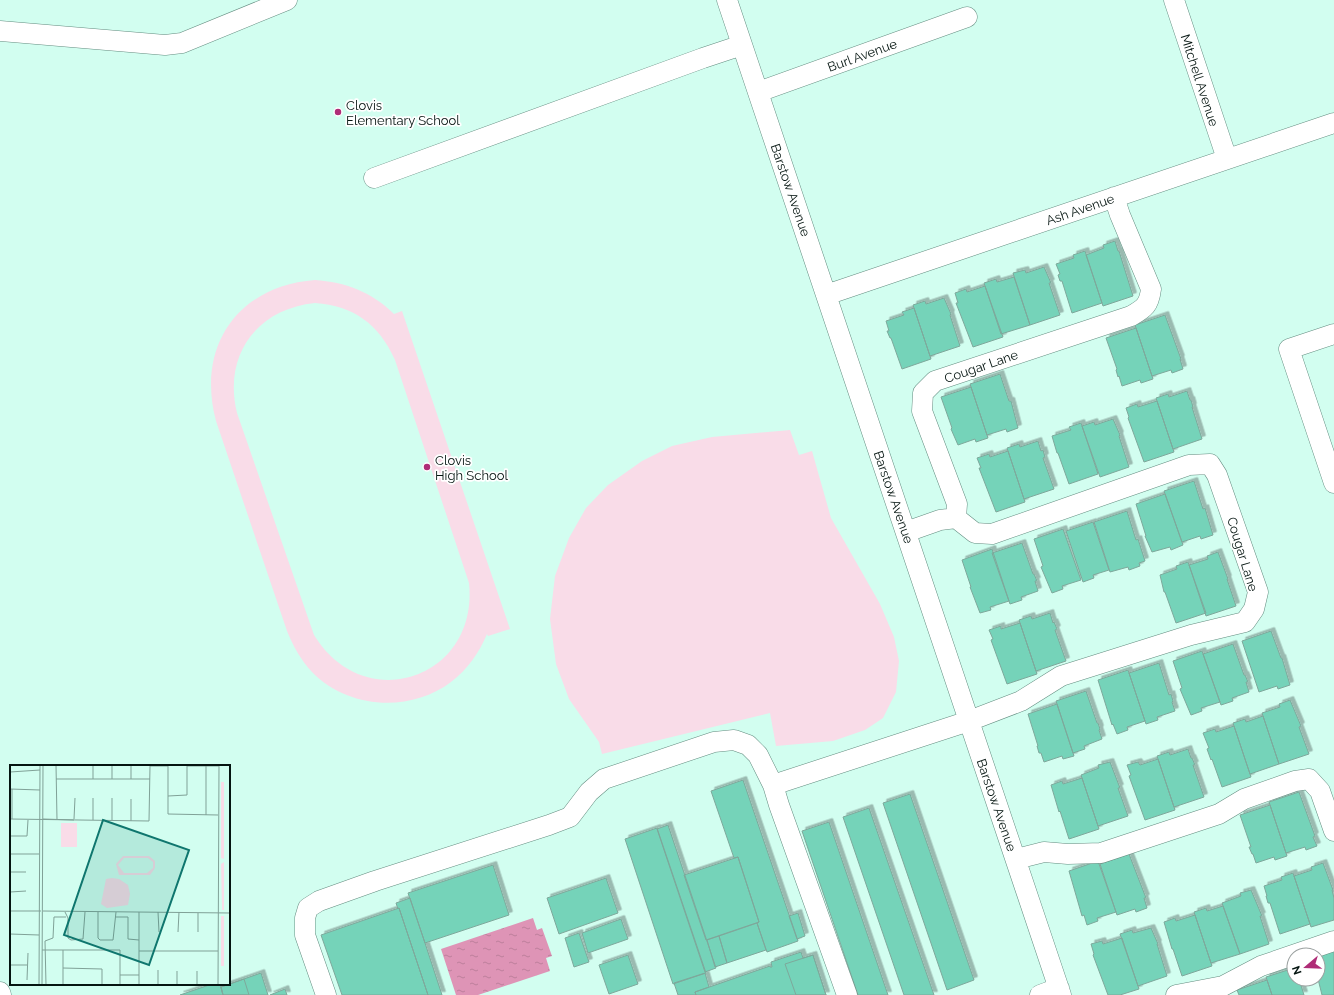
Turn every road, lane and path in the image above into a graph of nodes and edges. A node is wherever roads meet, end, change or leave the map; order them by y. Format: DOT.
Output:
graph roads {
  1 [pos="287,0"];
  2 [pos="727,0"];
  3 [pos="1174,0"];
  4 [pos="967,17"];
  5 [pos="0,31"];
  6 [pos="742,45"];
  7 [pos="758,92"];
  8 [pos="1334,123"];
  9 [pos="1227,159"];
  10 [pos="374,178"];
  11 [pos="1114,197"];
  12 [pos="826,295"];
  13 [pos="1334,334"];
  14 [pos="1334,483"];
  15 [pos="956,518"];
  16 [pos="906,532"];
  17 [pos="969,720"];
  18 [pos="773,785"];
  19 [pos="1334,831"];
  20 [pos="1016,860"];
  21 [pos="1334,940"];
  22 [pos="0,992"];
  23 [pos="1060,992"];
  24 [pos="1,995"];
  25 [pos="326,995"];
  26 [pos="847,995"];
  27 [pos="1040,995"];
  28 [pos="1176,995"];
  1 -- 5 [label="street"];
  2 -- 6 [label="street, Barstow Avenue"];
  3 -- 9 [label="street, Mitchell Avenue"];
  4 -- 7 [label="street, Burl Avenue"];
  6 -- 7 [label="street, Barstow Avenue"];
  6 -- 10 [label="street"];
  7 -- 12 [label="street, Barstow Avenue"];
  8 -- 9 [label="street, Ash Avenue"];
  9 -- 11 [label="street, Ash Avenue"];
  11 -- 12 [label="street, Ash Avenue"];
  11 -- 15 [label="street, Cougar Lane"];
  12 -- 16 [label="street, Barstow Avenue"];
  13 -- 14 [label="street"];
  15 -- 16 [label="street"];
  15 -- 17 [label="street, Cougar Lane"];
  16 -- 17 [label="street, Barstow Avenue"];
  17 -- 18 [label="street"];
  17 -- 20 [label="street, Barstow Avenue"];
  18 -- 25 [label="street"];
  18 -- 26 [label="street"];
  19 -- 20 [label="street"];
  20 -- 23 [label="street, Barstow Avenue"];
  21 -- 28 [label="street"];
  22 -- 24 [label="street"];
  23 -- 27 [label="street"];
}
